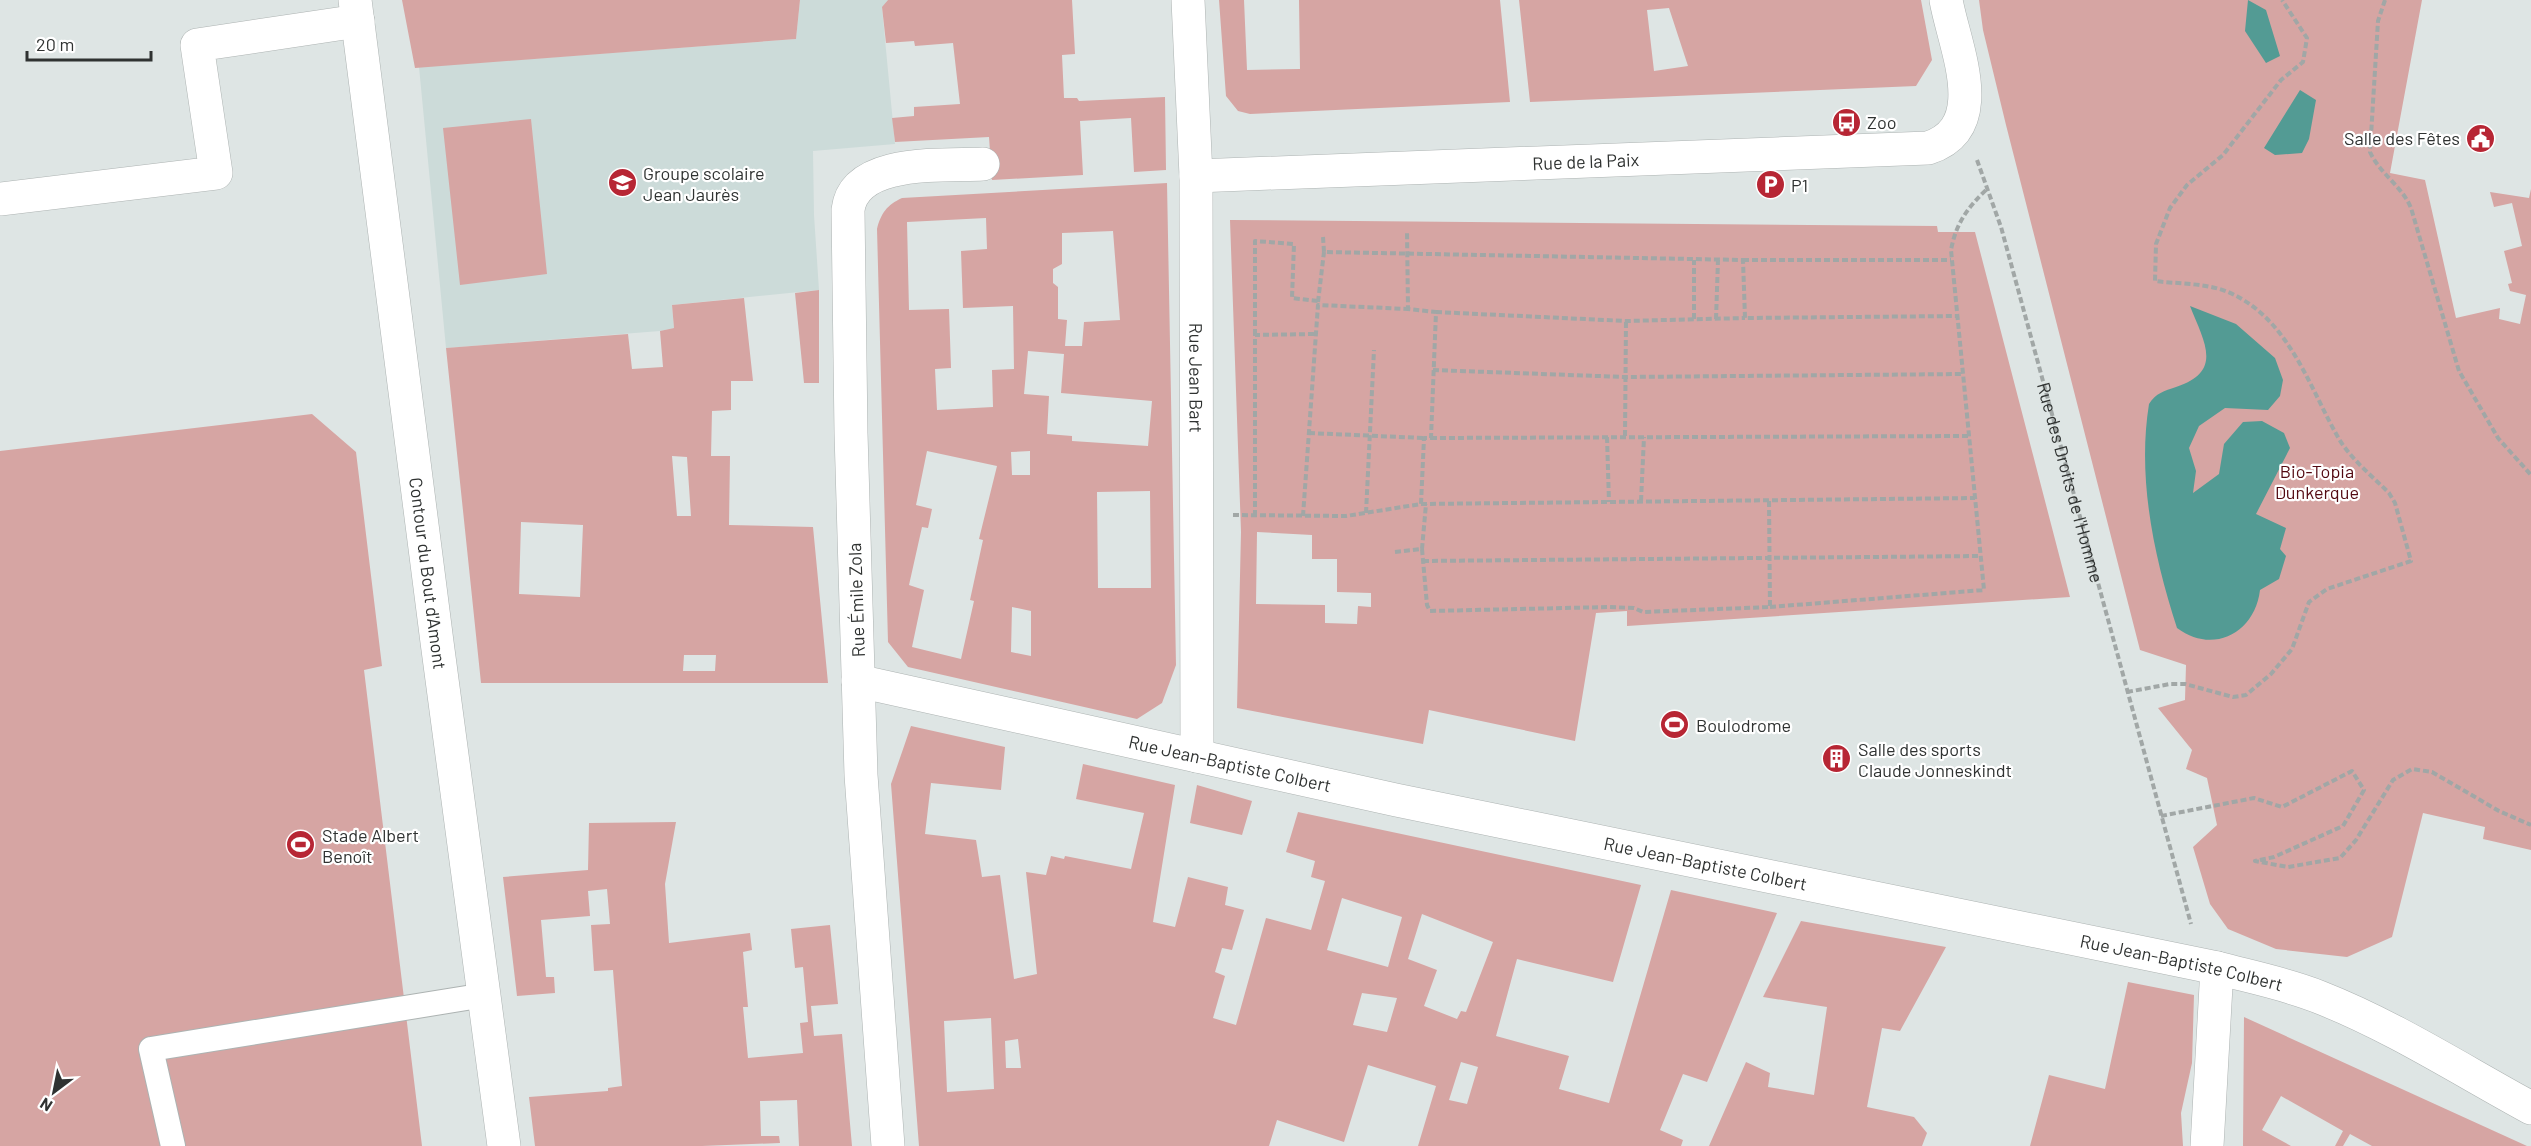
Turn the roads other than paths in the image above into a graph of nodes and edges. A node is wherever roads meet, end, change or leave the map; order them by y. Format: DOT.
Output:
graph roads {
  1 [pos="1188,0"];
  2 [pos="1946,0"];
  3 [pos="357,10"];
  4 [pos="983,164"];
  5 [pos="1197,176"];
  6 [pos="0,199"];
  7 [pos="858,681"];
  8 [pos="1197,756"];
  9 [pos="2210,967"];
  10 [pos="485,995"];
  11 [pos="2531,1108"];
  12 [pos="173,1146"];
  13 [pos="504,1146"];
  14 [pos="888,1146"];
  15 [pos="2207,1146"];
  1 -- 5 [label="street, Rue Jean Bart"];
  2 -- 5 [label="street, Rue de la Paix"];
  3 -- 6 [label="street"];
  3 -- 10 [label="street, Contour du Bout d'Amont"];
  4 -- 7 [label="street, Rue Émile Zola"];
  5 -- 8 [label="street, Rue Jean Bart"];
  7 -- 8 [label="street, Rue Jean-Baptiste Colbert"];
  7 -- 14 [label="street, Rue Émile Zola"];
  8 -- 9 [label="street, Rue Jean-Baptiste Colbert"];
  9 -- 11 [label="street, Rue Jean-Baptiste Colbert"];
  9 -- 15 [label="street"];
  10 -- 12 [label="lane"];
  10 -- 13 [label="street, Contour du Bout d'Amont"];
}
